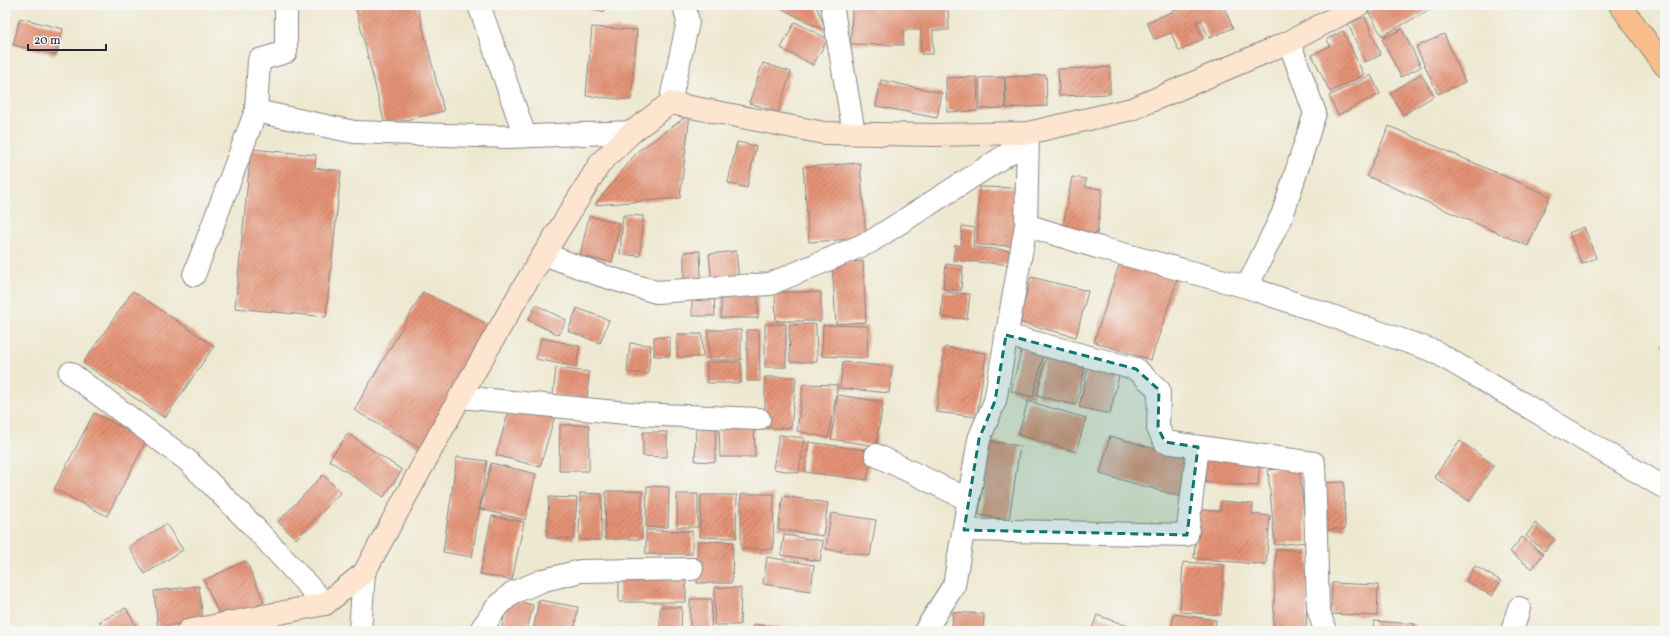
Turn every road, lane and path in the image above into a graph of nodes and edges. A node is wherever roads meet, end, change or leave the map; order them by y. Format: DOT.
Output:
graph roads {
  1 [pos="286,5"];
  2 [pos="479,5"];
  3 [pos="684,5"];
  4 [pos="832,5"];
  5 [pos="1359,5"];
  6 [pos="1620,5"];
  7 [pos="1289,42"];
  8 [pos="1665,66"];
  9 [pos="670,103"];
  10 [pos="256,111"];
  11 [pos="632,132"];
  12 [pos="854,133"];
  13 [pos="525,136"];
  14 [pos="1028,137"];
  15 [pos="1026,225"];
  16 [pos="544,254"];
  17 [pos="194,275"];
  18 [pos="1247,287"];
  19 [pos="1006,335"];
  20 [pos="70,373"];
  21 [pos="460,396"];
  22 [pos="759,419"];
  23 [pos="1198,447"];
  24 [pos="876,455"];
  25 [pos="1665,488"];
  26 [pos="969,500"];
  27 [pos="964,530"];
  28 [pos="692,569"];
  29 [pos="364,573"];
  30 [pos="325,604"];
  31 [pos="1519,608"];
  32 [pos="188,631"];
  33 [pos="360,631"];
  34 [pos="480,631"];
  35 [pos="925,631"];
  36 [pos="1325,631"];
  37 [pos="1512,631"];
  1 -- 10 [label="street"];
  2 -- 13 [label="street"];
  3 -- 9 [label="street"];
  4 -- 12 [label="street"];
  5 -- 7 [label="street"];
  6 -- 8 [label="main road"];
  7 -- 14 [label="street"];
  7 -- 18 [label="street"];
  9 -- 11 [label="street"];
  9 -- 12 [label="street"];
  10 -- 13 [label="street"];
  10 -- 17 [label="street"];
  11 -- 13 [label="street"];
  11 -- 16 [label="street"];
  12 -- 14 [label="street"];
  14 -- 15 [label="street"];
  14 -- 16 [label="street"];
  15 -- 18 [label="street"];
  15 -- 19 [label="street"];
  16 -- 21 [label="street"];
  18 -- 25 [label="street"];
  19 -- 23 [label="street"];
  19 -- 26 [label="street"];
  20 -- 30 [label="street"];
  21 -- 22 [label="street"];
  21 -- 29 [label="street"];
  23 -- 27 [label="street"];
  23 -- 36 [label="street"];
  24 -- 26 [label="street"];
  26 -- 27 [label="street"];
  27 -- 35 [label="street"];
  28 -- 34 [label="street"];
  29 -- 30 [label="street"];
  29 -- 33 [label="street"];
  30 -- 32 [label="street"];
  31 -- 37 [label="street"];
}
